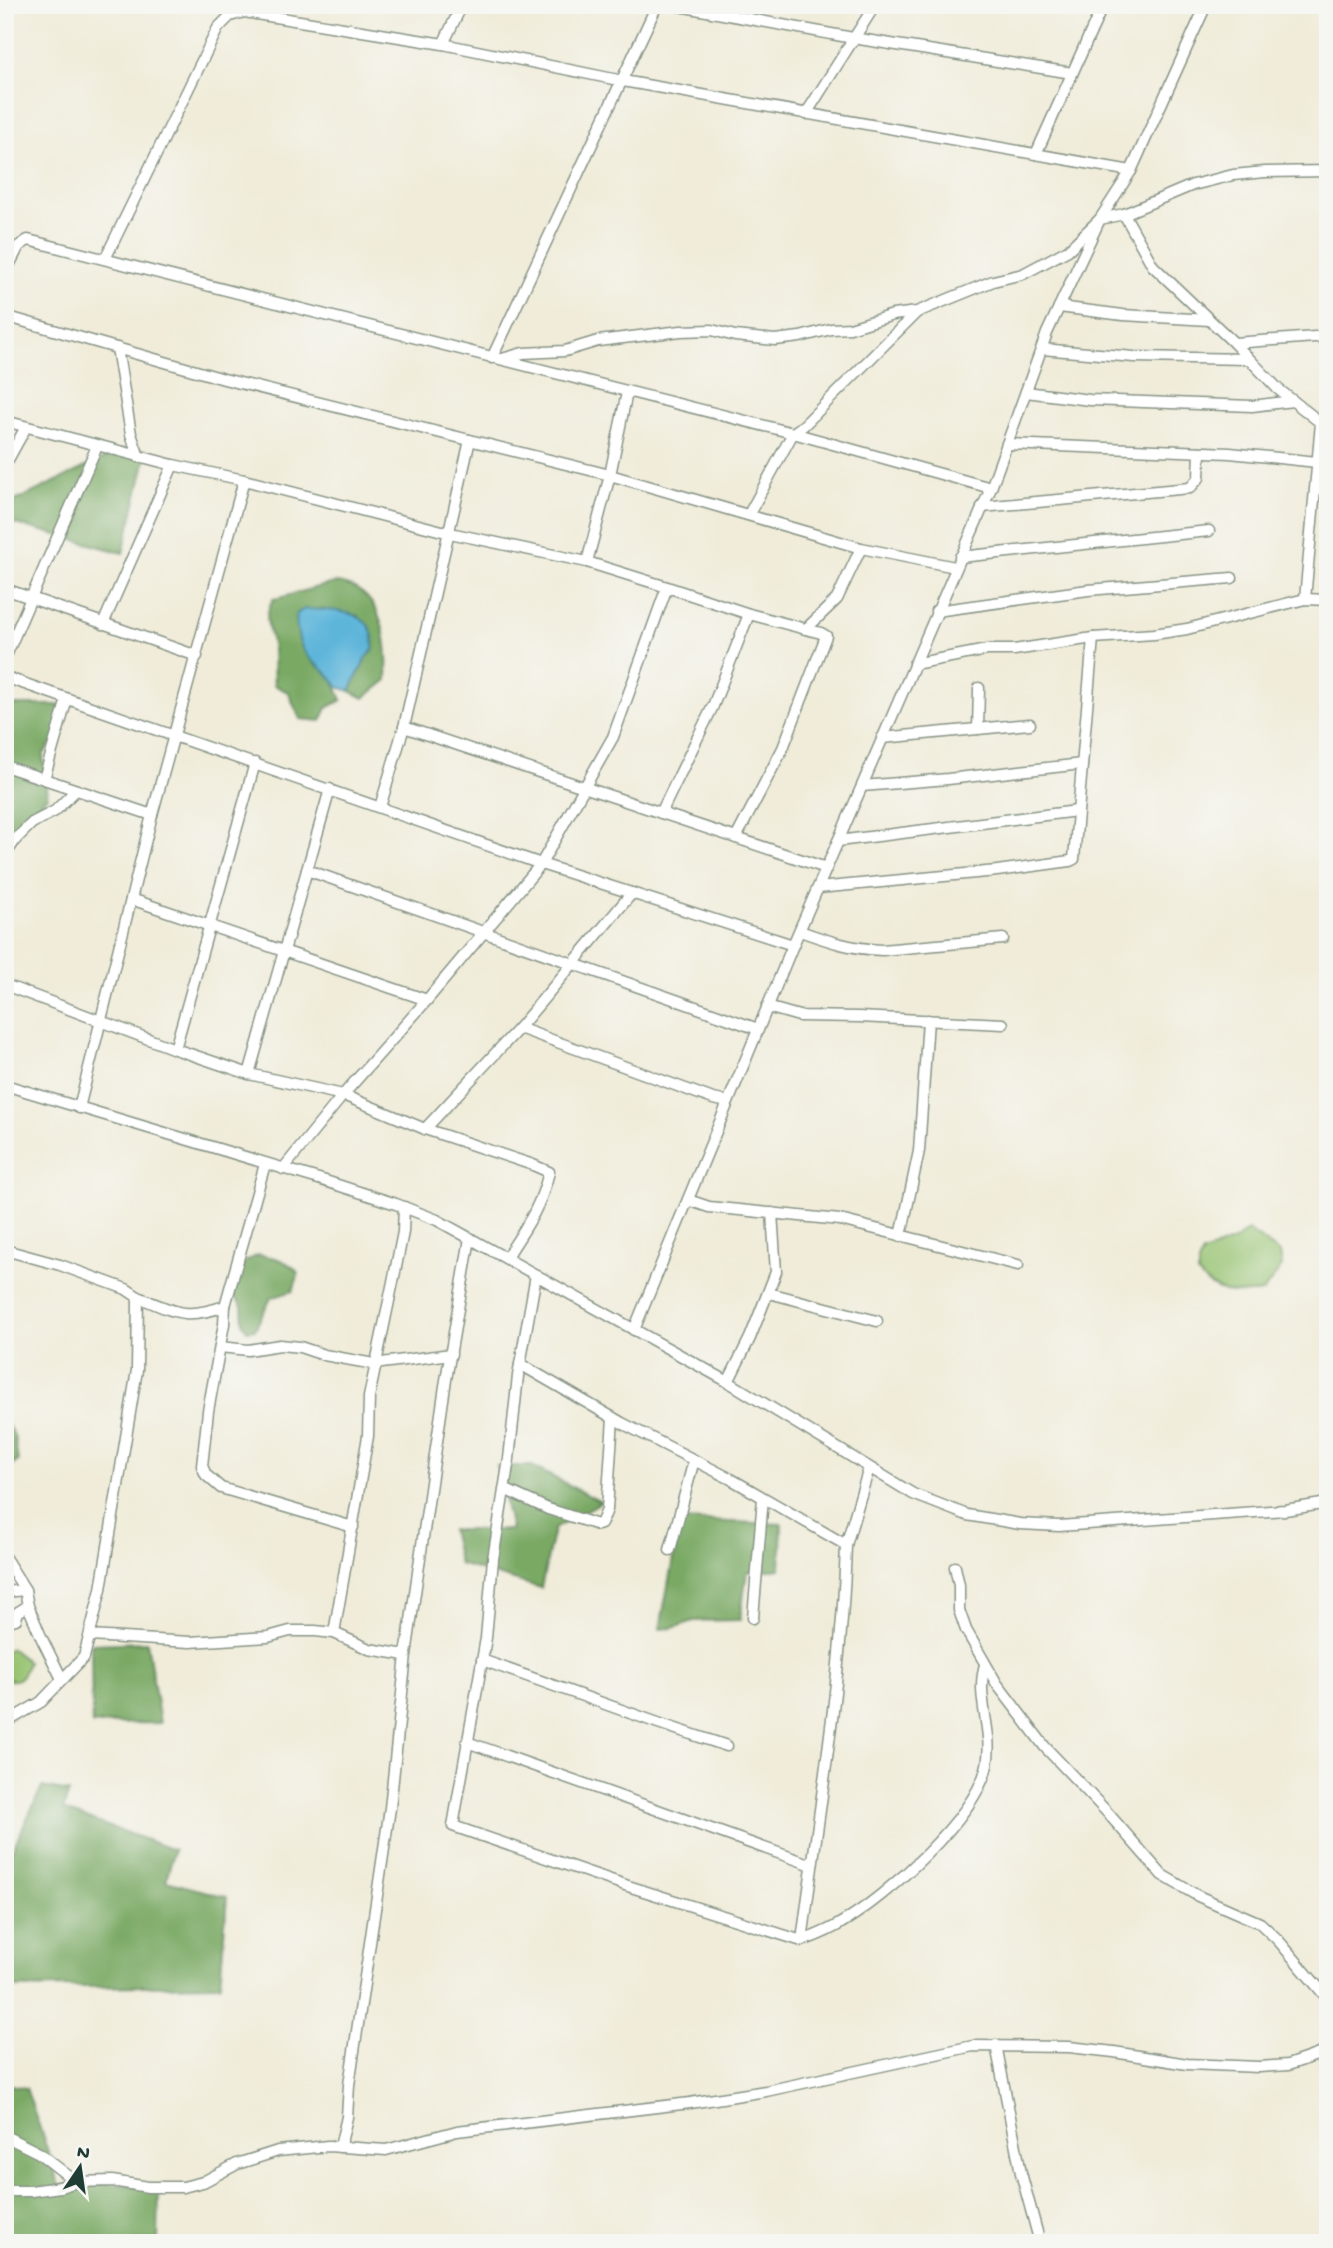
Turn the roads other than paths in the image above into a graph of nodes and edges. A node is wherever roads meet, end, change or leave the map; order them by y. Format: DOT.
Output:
graph roads {
  1 [pos="462,5"];
  2 [pos="657,5"];
  3 [pos="674,5"];
  4 [pos="875,5"];
  5 [pos="1102,5"];
  6 [pos="1206,5"];
  7 [pos="853,38"];
  8 [pos="443,44"];
  9 [pos="1072,73"];
  10 [pos="623,80"];
  11 [pos="806,114"];
  12 [pos="1036,154"];
  13 [pos="1130,171"];
  14 [pos="1328,171"];
  15 [pos="1124,214"];
  16 [pos="1100,219"];
  17 [pos="105,258"];
  18 [pos="5,273"];
  19 [pos="1059,307"];
  20 [pos="917,312"];
  21 [pos="5,316"];
  22 [pos="1209,320"];
  23 [pos="1328,336"];
  24 [pos="1234,343"];
  25 [pos="117,348"];
  26 [pos="1042,349"];
  27 [pos="496,359"];
  28 [pos="1249,359"];
  29 [pos="627,392"];
  30 [pos="1026,392"];
  31 [pos="1293,401"];
  32 [pos="5,421"];
  33 [pos="1324,423"];
  34 [pos="26,427"];
  35 [pos="793,433"];
  36 [pos="470,440"];
  37 [pos="1007,444"];
  38 [pos="97,446"];
  39 [pos="1200,452"];
  40 [pos="139,457"];
  41 [pos="1317,462"];
  42 [pos="5,465"];
  43 [pos="173,466"];
  44 [pos="610,475"];
  45 [pos="244,480"];
  46 [pos="991,488"];
  47 [pos="1328,504"];
  48 [pos="1314,506"];
  49 [pos="982,508"];
  50 [pos="749,514"];
  51 [pos="1209,531"];
  52 [pos="450,533"];
  53 [pos="860,548"];
  54 [pos="587,562"];
  55 [pos="958,562"];
  56 [pos="1232,578"];
  57 [pos="667,587"];
  58 [pos="5,590"];
  59 [pos="31,598"];
  60 [pos="1305,599"];
  61 [pos="1328,600"];
  62 [pos="936,611"];
  63 [pos="749,614"];
  64 [pos="103,624"];
  65 [pos="806,629"];
  66 [pos="1093,638"];
  67 [pos="197,656"];
  68 [pos="5,659"];
  69 [pos="914,664"];
  70 [pos="5,677"];
  71 [pos="979,688"];
  72 [pos="67,699"];
  73 [pos="1030,723"];
  74 [pos="404,727"];
  75 [pos="978,729"];
  76 [pos="174,736"];
  77 [pos="882,738"];
  78 [pos="255,764"];
  79 [pos="1082,764"];
  80 [pos="5,766"];
  81 [pos="44,779"];
  82 [pos="862,786"];
  83 [pos="585,787"];
  84 [pos="330,789"];
  85 [pos="76,790"];
  86 [pos="380,807"];
  87 [pos="1077,811"];
  88 [pos="661,813"];
  89 [pos="152,815"];
  90 [pos="736,838"];
  91 [pos="838,841"];
  92 [pos="5,855"];
  93 [pos="541,864"];
  94 [pos="826,869"];
  95 [pos="307,870"];
  96 [pos="818,888"];
  97 [pos="632,893"];
  98 [pos="131,899"];
  99 [pos="211,925"];
  100 [pos="800,931"];
  101 [pos="484,934"];
  102 [pos="1003,939"];
  103 [pos="793,945"];
  104 [pos="285,950"];
  105 [pos="572,964"];
  106 [pos="5,985"];
  107 [pos="427,1000"];
  108 [pos="767,1007"];
  109 [pos="928,1020"];
  110 [pos="100,1022"];
  111 [pos="1003,1024"];
  112 [pos="519,1028"];
  113 [pos="758,1029"];
  114 [pos="176,1049"];
  115 [pos="249,1073"];
  116 [pos="5,1085"];
  117 [pos="343,1095"];
  118 [pos="728,1102"];
  119 [pos="79,1108"];
  120 [pos="425,1129"];
  121 [pos="265,1164"];
  122 [pos="283,1169"];
  123 [pos="688,1200"];
  124 [pos="404,1207"];
  125 [pos="772,1213"];
  126 [pos="901,1236"];
  127 [pos="470,1238"];
  128 [pos="5,1250"];
  129 [pos="506,1258"];
  130 [pos="1018,1265"];
  131 [pos="536,1275"];
  132 [pos="769,1293"];
  133 [pos="138,1297"];
  134 [pos="225,1306"];
  135 [pos="877,1321"];
  136 [pos="634,1330"];
  137 [pos="220,1347"];
  138 [pos="451,1354"];
  139 [pos="374,1364"];
  140 [pos="520,1364"];
  141 [pos="728,1382"];
  142 [pos="613,1418"];
  143 [pos="694,1460"];
  144 [pos="869,1468"];
  145 [pos="504,1489"];
  146 [pos="763,1498"];
  147 [pos="1328,1503"];
  148 [pos="353,1527"];
  149 [pos="846,1545"];
  150 [pos="670,1550"];
  151 [pos="5,1558"];
  152 [pos="955,1567"];
  153 [pos="25,1590"];
  154 [pos="5,1592"];
  155 [pos="28,1606"];
  156 [pos="753,1618"];
  157 [pos="5,1622"];
  158 [pos="334,1633"];
  159 [pos="90,1636"];
  160 [pos="406,1655"];
  161 [pos="482,1660"];
  162 [pos="985,1665"];
  163 [pos="62,1679"];
  164 [pos="5,1723"];
  165 [pos="467,1742"];
  166 [pos="727,1746"];
  167 [pos="812,1865"];
  168 [pos="802,1941"];
  169 [pos="1328,1999"];
  170 [pos="996,2045"];
  171 [pos="1328,2052"];
  172 [pos="5,2136"];
  173 [pos="340,2147"];
  174 [pos="76,2182"];
  175 [pos="5,2191"];
  176 [pos="1040,2243"];
  1 -- 8 [label="street"];
  2 -- 10 [label="street"];
  3 -- 7 [label="street"];
  4 -- 7 [label="street"];
  5 -- 9 [label="street"];
  6 -- 13 [label="street"];
  7 -- 9 [label="street"];
  7 -- 11 [label="street"];
  8 -- 10 [label="street"];
  8 -- 17 [label="street"];
  9 -- 12 [label="street"];
  10 -- 11 [label="street"];
  10 -- 27 [label="street"];
  11 -- 12 [label="street"];
  12 -- 13 [label="street"];
  13 -- 16 [label="street"];
  14 -- 15 [label="street"];
  15 -- 16 [label="street"];
  15 -- 22 [label="street"];
  16 -- 19 [label="street"];
  16 -- 20 [label="street"];
  17 -- 18 [label="street"];
  17 -- 27 [label="street"];
  19 -- 22 [label="street"];
  19 -- 26 [label="street"];
  20 -- 27 [label="street"];
  20 -- 35 [label="street"];
  21 -- 25 [label="street"];
  22 -- 24 [label="street"];
  23 -- 24 [label="street"];
  24 -- 28 [label="street"];
  25 -- 36 [label="street"];
  25 -- 40 [label="street"];
  26 -- 28 [label="street"];
  26 -- 30 [label="street"];
  27 -- 29 [label="street"];
  28 -- 31 [label="street"];
  29 -- 35 [label="street"];
  29 -- 44 [label="street"];
  30 -- 31 [label="street"];
  30 -- 37 [label="street"];
  31 -- 33 [label="street"];
  32 -- 34 [label="street"];
  33 -- 41 [label="street"];
  34 -- 38 [label="street"];
  34 -- 42 [label="street"];
  35 -- 46 [label="street"];
  35 -- 50 [label="street"];
  36 -- 44 [label="street"];
  36 -- 52 [label="street"];
  37 -- 39 [label="street"];
  37 -- 46 [label="street"];
  38 -- 40 [label="street"];
  38 -- 59 [label="street"];
  39 -- 41 [label="street"];
  39 -- 49 [label="street"];
  40 -- 43 [label="street"];
  41 -- 48 [label="street"];
  43 -- 45 [label="street"];
  43 -- 64 [label="street"];
  44 -- 50 [label="street"];
  44 -- 54 [label="street"];
  45 -- 52 [label="street"];
  45 -- 67 [label="street"];
  46 -- 49 [label="street"];
  47 -- 48 [label="street"];
  48 -- 60 [label="street"];
  49 -- 55 [label="street"];
  50 -- 53 [label="street"];
  51 -- 55 [label="street"];
  52 -- 54 [label="street"];
  52 -- 74 [label="street"];
  53 -- 55 [label="street"];
  53 -- 65 [label="street"];
  54 -- 57 [label="street"];
  55 -- 62 [label="street"];
  56 -- 62 [label="street"];
  57 -- 63 [label="street"];
  57 -- 83 [label="street"];
  58 -- 59 [label="street"];
  59 -- 64 [label="street"];
  59 -- 68 [label="street"];
  60 -- 61 [label="street"];
  60 -- 66 [label="street"];
  62 -- 69 [label="street"];
  63 -- 65 [label="street"];
  63 -- 88 [label="street"];
  64 -- 67 [label="street"];
  65 -- 90 [label="street"];
  66 -- 69 [label="street"];
  66 -- 79 [label="street"];
  67 -- 76 [label="street"];
  69 -- 77 [label="street"];
  70 -- 72 [label="street"];
  71 -- 75 [label="street"];
  72 -- 76 [label="street"];
  72 -- 81 [label="street"];
  73 -- 75 [label="street"];
  74 -- 83 [label="street"];
  74 -- 86 [label="street"];
  75 -- 77 [label="street"];
  76 -- 78 [label="street"];
  76 -- 89 [label="street"];
  77 -- 82 [label="street"];
  78 -- 84 [label="street"];
  78 -- 99 [label="street"];
  79 -- 82 [label="street"];
  79 -- 87 [label="street"];
  80 -- 81 [label="street"];
  81 -- 85 [label="street"];
  82 -- 91 [label="street"];
  83 -- 88 [label="street"];
  83 -- 93 [label="street"];
  84 -- 86 [label="street"];
  84 -- 95 [label="street"];
  85 -- 89 [label="street"];
  85 -- 92 [label="street"];
  86 -- 93 [label="street"];
  87 -- 91 [label="street"];
  87 -- 96 [label="street"];
  88 -- 90 [label="street"];
  89 -- 98 [label="street"];
  90 -- 94 [label="street"];
  91 -- 94 [label="street"];
  93 -- 97 [label="street"];
  93 -- 101 [label="street"];
  94 -- 96 [label="street"];
  95 -- 101 [label="street"];
  95 -- 104 [label="street"];
  96 -- 100 [label="street"];
  97 -- 103 [label="street"];
  97 -- 105 [label="street"];
  98 -- 99 [label="street"];
  98 -- 110 [label="street"];
  99 -- 104 [label="street"];
  99 -- 114 [label="street"];
  100 -- 102 [label="street"];
  100 -- 103 [label="street"];
  101 -- 105 [label="street"];
  101 -- 107 [label="street"];
  103 -- 108 [label="street"];
  104 -- 107 [label="street"];
  104 -- 115 [label="street"];
  105 -- 112 [label="street"];
  105 -- 113 [label="street"];
  106 -- 110 [label="street"];
  107 -- 117 [label="street"];
  108 -- 109 [label="street"];
  108 -- 113 [label="street"];
  109 -- 111 [label="street"];
  109 -- 126 [label="street"];
  110 -- 114 [label="street"];
  110 -- 119 [label="street"];
  112 -- 118 [label="street"];
  112 -- 120 [label="street"];
  113 -- 118 [label="street"];
  114 -- 115 [label="street"];
  115 -- 117 [label="street"];
  116 -- 119 [label="street"];
  117 -- 120 [label="street"];
  117 -- 122 [label="street"];
  118 -- 123 [label="street"];
  119 -- 121 [label="street"];
  120 -- 129 [label="street"];
  121 -- 122 [label="street"];
  121 -- 134 [label="street"];
  122 -- 124 [label="street"];
  123 -- 125 [label="street"];
  123 -- 136 [label="street"];
  124 -- 127 [label="street"];
  124 -- 139 [label="street"];
  125 -- 126 [label="street"];
  125 -- 132 [label="street"];
  126 -- 130 [label="street"];
  127 -- 129 [label="street"];
  127 -- 138 [label="street"];
  128 -- 133 [label="street"];
  129 -- 131 [label="street"];
  131 -- 136 [label="street"];
  131 -- 140 [label="street"];
  132 -- 135 [label="street"];
  132 -- 141 [label="street"];
  133 -- 134 [label="street"];
  133 -- 159 [label="street"];
  134 -- 137 [label="street"];
  136 -- 141 [label="street"];
  137 -- 139 [label="street"];
  137 -- 148 [label="street"];
  138 -- 139 [label="street"];
  138 -- 160 [label="street"];
  139 -- 148 [label="street"];
  140 -- 142 [label="street"];
  140 -- 145 [label="street"];
  141 -- 144 [label="street"];
  142 -- 143 [label="street"];
  142 -- 145 [label="street"];
  143 -- 146 [label="street"];
  143 -- 150 [label="street"];
  144 -- 147 [label="street"];
  144 -- 149 [label="street"];
  145 -- 161 [label="street"];
  146 -- 149 [label="street"];
  146 -- 156 [label="street"];
  148 -- 158 [label="street"];
  149 -- 167 [label="street"];
  151 -- 153 [label="street"];
  152 -- 162 [label="street"];
  153 -- 154 [label="street"];
  153 -- 155 [label="street"];
  155 -- 157 [label="street"];
  155 -- 163 [label="street"];
  158 -- 159 [label="street"];
  158 -- 160 [label="street"];
  159 -- 163 [label="street"];
  160 -- 173 [label="street"];
  161 -- 165 [label="street"];
  161 -- 166 [label="street"];
  162 -- 168 [label="street"];
  162 -- 169 [label="street"];
  163 -- 164 [label="street"];
  165 -- 167 [label="street"];
  165 -- 168 [label="street"];
  167 -- 168 [label="street"];
  170 -- 171 [label="street"];
  170 -- 173 [label="street"];
  170 -- 176 [label="street"];
  172 -- 174 [label="street"];
  173 -- 174 [label="street"];
  174 -- 175 [label="street"];
}
